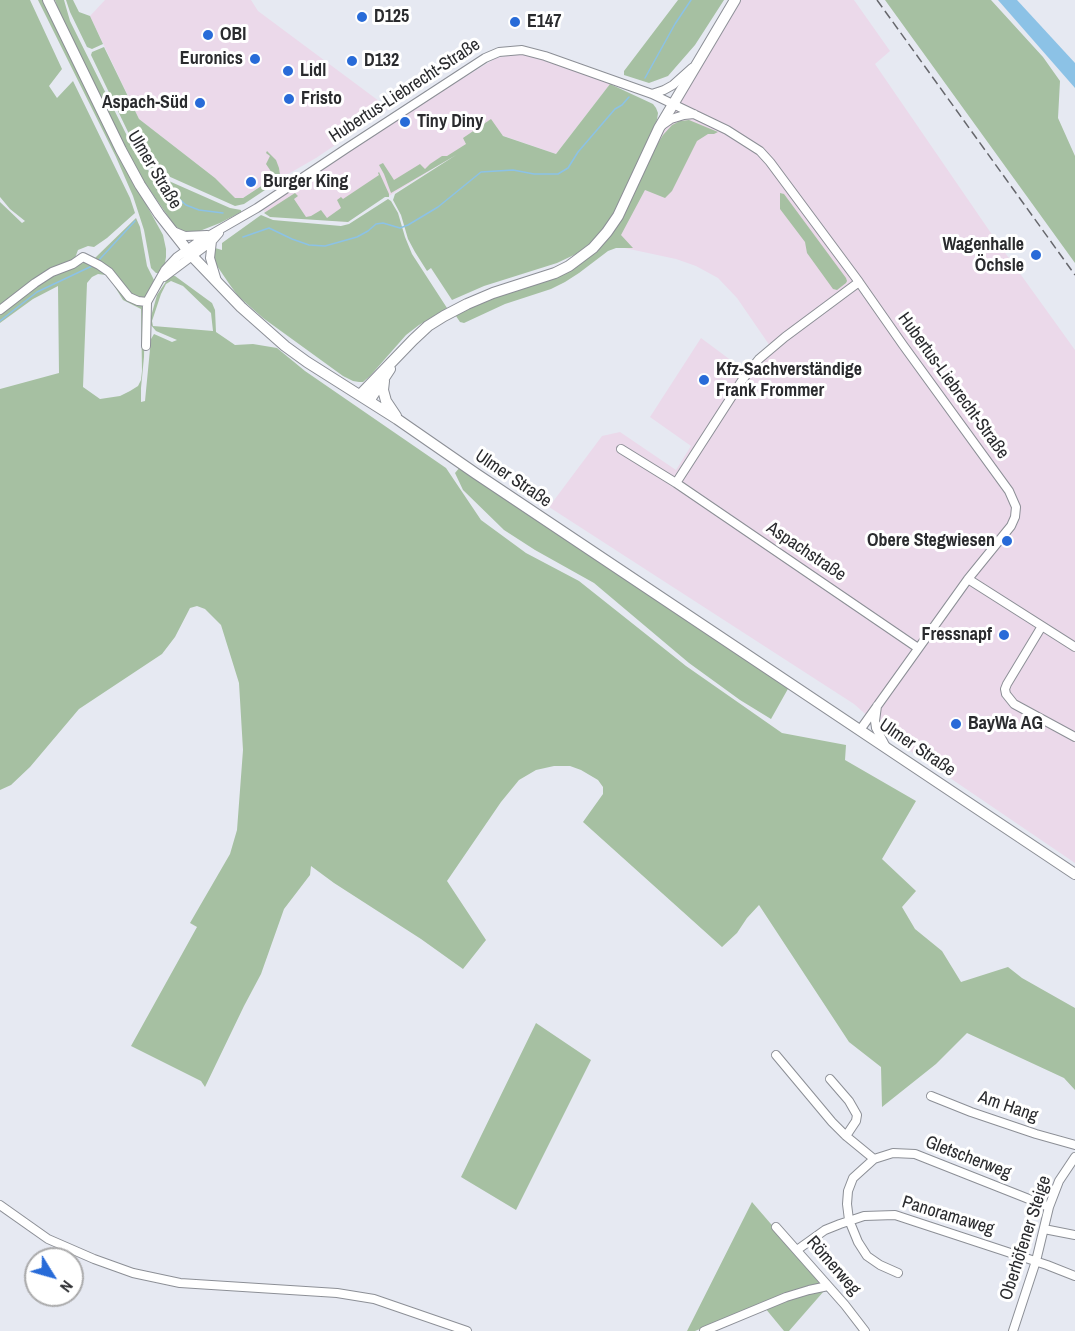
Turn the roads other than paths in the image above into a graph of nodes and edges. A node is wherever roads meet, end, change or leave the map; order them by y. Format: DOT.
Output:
graph roads {
  1 [pos="48,0"];
  2 [pos="735,0"];
  3 [pos="695,65"];
  4 [pos="652,94"];
  5 [pos="672,104"];
  6 [pos="694,114"];
  7 [pos="659,128"];
  8 [pos="172,231"];
  9 [pos="211,238"];
  10 [pos="189,253"];
  11 [pos="218,282"];
  12 [pos="859,282"];
  13 [pos="147,302"];
  14 [pos="0,310"];
  15 [pos="146,346"];
  16 [pos="394,360"];
  17 [pos="385,378"];
  18 [pos="365,398"];
  19 [pos="397,419"];
  20 [pos="621,449"];
  21 [pos="676,483"];
  22 [pos="968,579"];
  23 [pos="1042,626"];
  24 [pos="1075,647"];
  25 [pos="918,648"];
  26 [pos="877,704"];
  27 [pos="860,730"];
  28 [pos="1075,737"];
  29 [pos="886,747"];
  30 [pos="1075,874"];
  31 [pos="776,1055"];
  32 [pos="830,1079"];
  33 [pos="931,1096"];
  34 [pos="846,1136"];
  35 [pos="1075,1145"];
  36 [pos="1075,1157"];
  37 [pos="874,1159"];
  38 [pos="0,1205"];
  39 [pos="1049,1207"];
  40 [pos="849,1220"];
  41 [pos="776,1227"];
  42 [pos="1044,1228"];
  43 [pos="1075,1235"];
  44 [pos="797,1250"];
  45 [pos="1036,1261"];
  46 [pos="898,1272"];
  47 [pos="1075,1276"];
  48 [pos="828,1286"];
  49 [pos="863,1330"];
  50 [pos="467,1331"];
  51 [pos="704,1331"];
  52 [pos="1012,1331"];
  1 -- 8 [label="main road, Ulmer Straße"];
  2 -- 3 [label="main road"];
  3 -- 4 [label="street"];
  3 -- 5 [label="main road"];
  4 -- 5 [label="street, Hubertus-Liebrecht-Straße"];
  4 -- 9 [label="street, Hubertus-Liebrecht-Straße"];
  5 -- 6 [label="street, Hubertus-Liebrecht-Straße"];
  5 -- 7 [label="main road"];
  6 -- 7 [label="street"];
  6 -- 12 [label="street, Hubertus-Liebrecht-Straße"];
  7 -- 16 [label="main road"];
  8 -- 9 [label="street"];
  8 -- 10 [label="main road, Ulmer Straße"];
  9 -- 10 [label="street, Hubertus-Liebrecht-Straße"];
  9 -- 11 [label="street"];
  10 -- 11 [label="main road, Ulmer Straße"];
  10 -- 13 [label="street, Hubertus-Liebrecht-Straße"];
  11 -- 18 [label="main road, Ulmer Straße"];
  12 -- 21 [label="street"];
  12 -- 22 [label="street, Hubertus-Liebrecht-Straße"];
  13 -- 14 [label="street"];
  13 -- 15 [label="street"];
  16 -- 17 [label="main road"];
  16 -- 18 [label="main road"];
  17 -- 18 [label="main road"];
  17 -- 19 [label="main road"];
  18 -- 19 [label="main road, Ulmer Straße"];
  19 -- 27 [label="main road, Ulmer Straße"];
  20 -- 21 [label="street, Aspachstraße"];
  21 -- 25 [label="street, Aspachstraße"];
  22 -- 23 [label="street"];
  22 -- 25 [label="street, Hubertus-Liebrecht-Straße"];
  23 -- 24 [label="street"];
  23 -- 28 [label="street"];
  25 -- 26 [label="street, Hubertus-Liebrecht-Straße"];
  26 -- 27 [label="street, Hubertus-Liebrecht-Straße"];
  26 -- 29 [label="street"];
  27 -- 29 [label="main road, Ulmer Straße"];
  29 -- 30 [label="main road, Ulmer Straße"];
  31 -- 34 [label="street"];
  32 -- 34 [label="street"];
  33 -- 35 [label="street, Am Hang"];
  34 -- 37 [label="street"];
  36 -- 39 [label="street, Oberhöfener Steige"];
  37 -- 39 [label="street, Gletscherweg"];
  37 -- 40 [label="street"];
  38 -- 50 [label="street"];
  39 -- 42 [label="street, Oberhöfener Steige"];
  40 -- 44 [label="street, Panoramaweg"];
  40 -- 45 [label="street, Panoramaweg"];
  40 -- 46 [label="street"];
  41 -- 44 [label="street, Römerweg"];
  42 -- 43 [label="street"];
  42 -- 45 [label="street, Oberhöfener Steige"];
  44 -- 48 [label="street, Römerweg"];
  45 -- 47 [label="street, Panoramaweg"];
  45 -- 52 [label="street, Oberhöfener Steige"];
  48 -- 49 [label="street, Römerweg"];
  48 -- 51 [label="street"];
}
